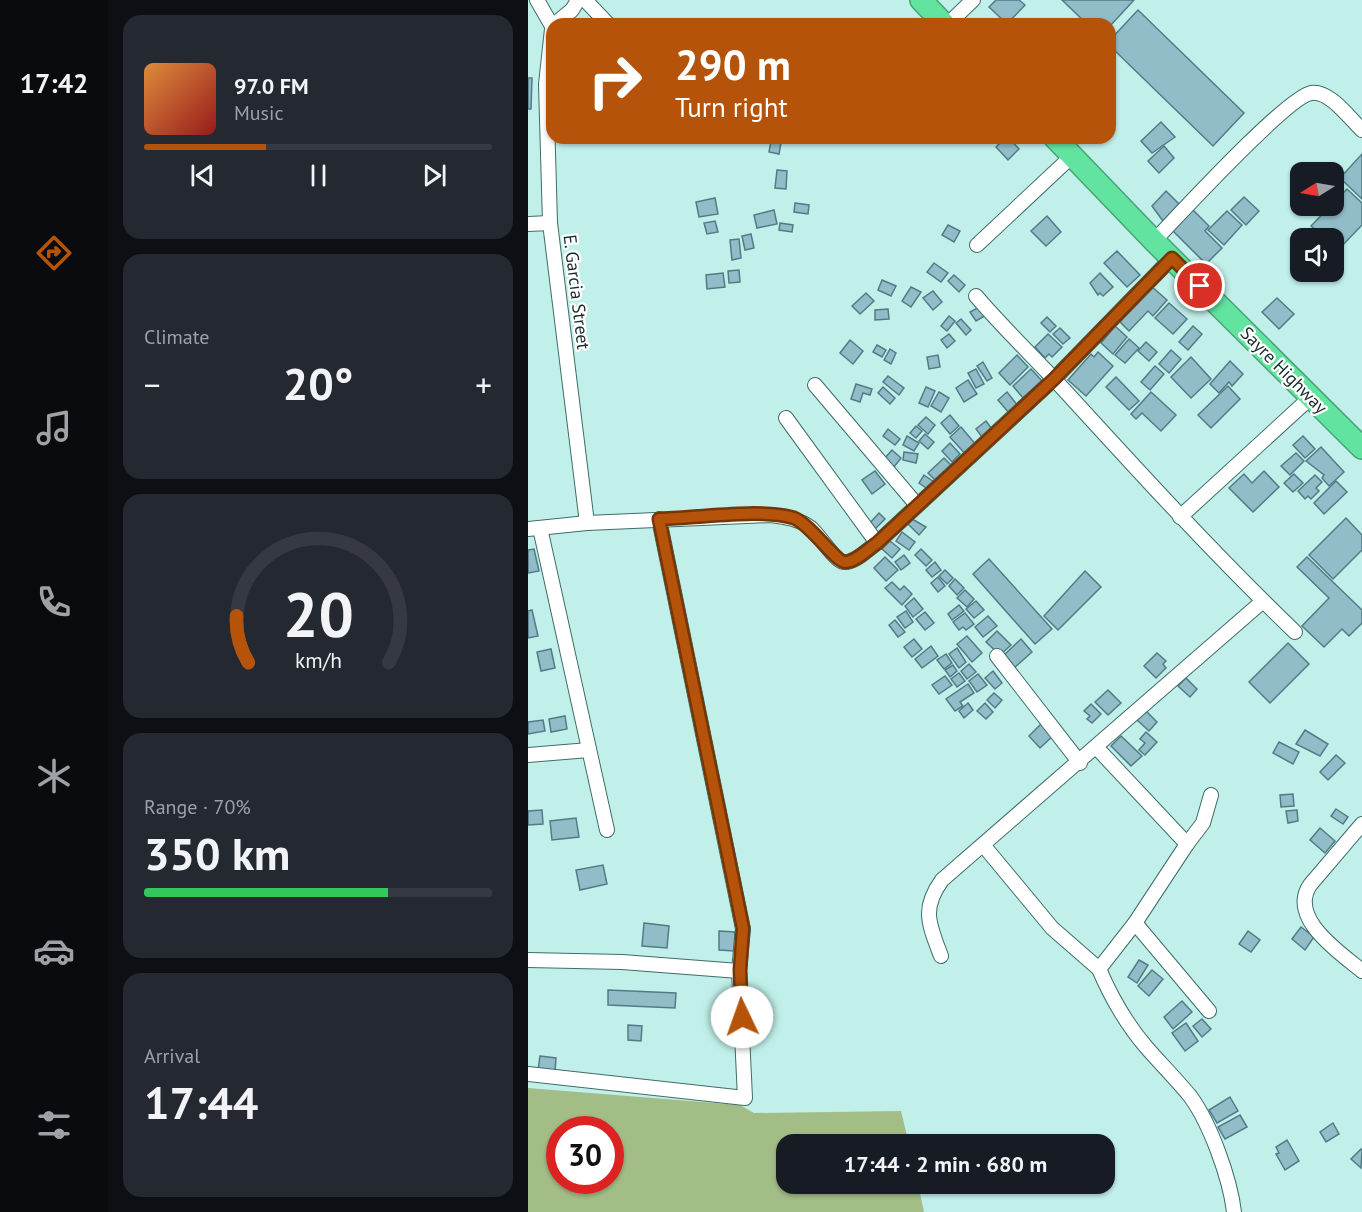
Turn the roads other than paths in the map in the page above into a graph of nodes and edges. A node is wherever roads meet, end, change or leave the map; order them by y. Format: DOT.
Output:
graph roads {
  1 [pos="537,0"];
  2 [pos="578,0"];
  3 [pos="585,0"];
  4 [pos="921,0"];
  5 [pos="973,0"];
  6 [pos="548,18"];
  7 [pos="562,18"];
  8 [pos="603,18"];
  9 [pos="940,18"];
  10 [pos="953,18"];
  11 [pos="1362,130"];
  12 [pos="548,144"];
  13 [pos="1061,144"];
  14 [pos="1072,156"];
  15 [pos="550,223"];
  16 [pos="528,224"];
  17 [pos="1154,241"];
  18 [pos="977,245"];
  19 [pos="1172,258"];
  20 [pos="976,296"];
  21 [pos="1054,379"];
  22 [pos="815,385"];
  23 [pos="1311,397"];
  24 [pos="786,418"];
  25 [pos="1362,448"];
  26 [pos="916,504"];
  27 [pos="1180,517"];
  28 [pos="659,519"];
  29 [pos="587,523"];
  30 [pos="534,529"];
  31 [pos="877,543"];
  32 [pos="1263,602"];
  33 [pos="1295,632"];
  34 [pos="997,656"];
  35 [pos="1097,748"];
  36 [pos="589,750"];
  37 [pos="528,755"];
  38 [pos="1080,763"];
  39 [pos="1211,795"];
  40 [pos="1362,824"];
  41 [pos="607,830"];
  42 [pos="1187,844"];
  43 [pos="984,846"];
  44 [pos="1135,923"];
  45 [pos="941,956"];
  46 [pos="528,960"];
  47 [pos="1099,969"];
  48 [pos="740,970"];
  49 [pos="1362,971"];
  50 [pos="1209,1011"];
  51 [pos="528,1074"];
  52 [pos="1234,1212"];
  1 -- 6 [label="street"];
  2 -- 7 [label="street"];
  3 -- 8 [label="street"];
  4 -- 9 [label="highway"];
  5 -- 10 [label="street"];
  11 -- 17 [label="street"];
  12 -- 15 [label="street, E. Garcia Street"];
  13 -- 14 [label="highway, Sayre Highway"];
  14 -- 17 [label="highway, Sayre Highway"];
  14 -- 18 [label="street"];
  15 -- 16 [label="street"];
  15 -- 29 [label="street, E. Garcia Street"];
  17 -- 19 [label="highway, Sayre Highway"];
  19 -- 21 [label="street"];
  19 -- 23 [label="highway, Sayre Highway"];
  20 -- 21 [label="street"];
  21 -- 26 [label="street"];
  21 -- 27 [label="street"];
  22 -- 26 [label="street"];
  23 -- 25 [label="highway, Sayre Highway"];
  23 -- 27 [label="street"];
  24 -- 31 [label="street"];
  26 -- 31 [label="street"];
  27 -- 32 [label="street"];
  28 -- 29 [label="street"];
  28 -- 31 [label="street"];
  28 -- 48 [label="street"];
  29 -- 30 [label="street"];
  30 -- 36 [label="street"];
  32 -- 33 [label="street"];
  32 -- 35 [label="street"];
  34 -- 38 [label="street"];
  35 -- 38 [label="street"];
  35 -- 42 [label="street"];
  36 -- 37 [label="street"];
  36 -- 41 [label="street"];
  38 -- 43 [label="street"];
  39 -- 42 [label="street"];
  40 -- 49 [label="street"];
  42 -- 44 [label="street"];
  43 -- 45 [label="street"];
  43 -- 47 [label="street"];
  44 -- 47 [label="street"];
  44 -- 50 [label="street"];
  46 -- 48 [label="street"];
  47 -- 52 [label="street"];
  48 -- 51 [label="street"];
}
